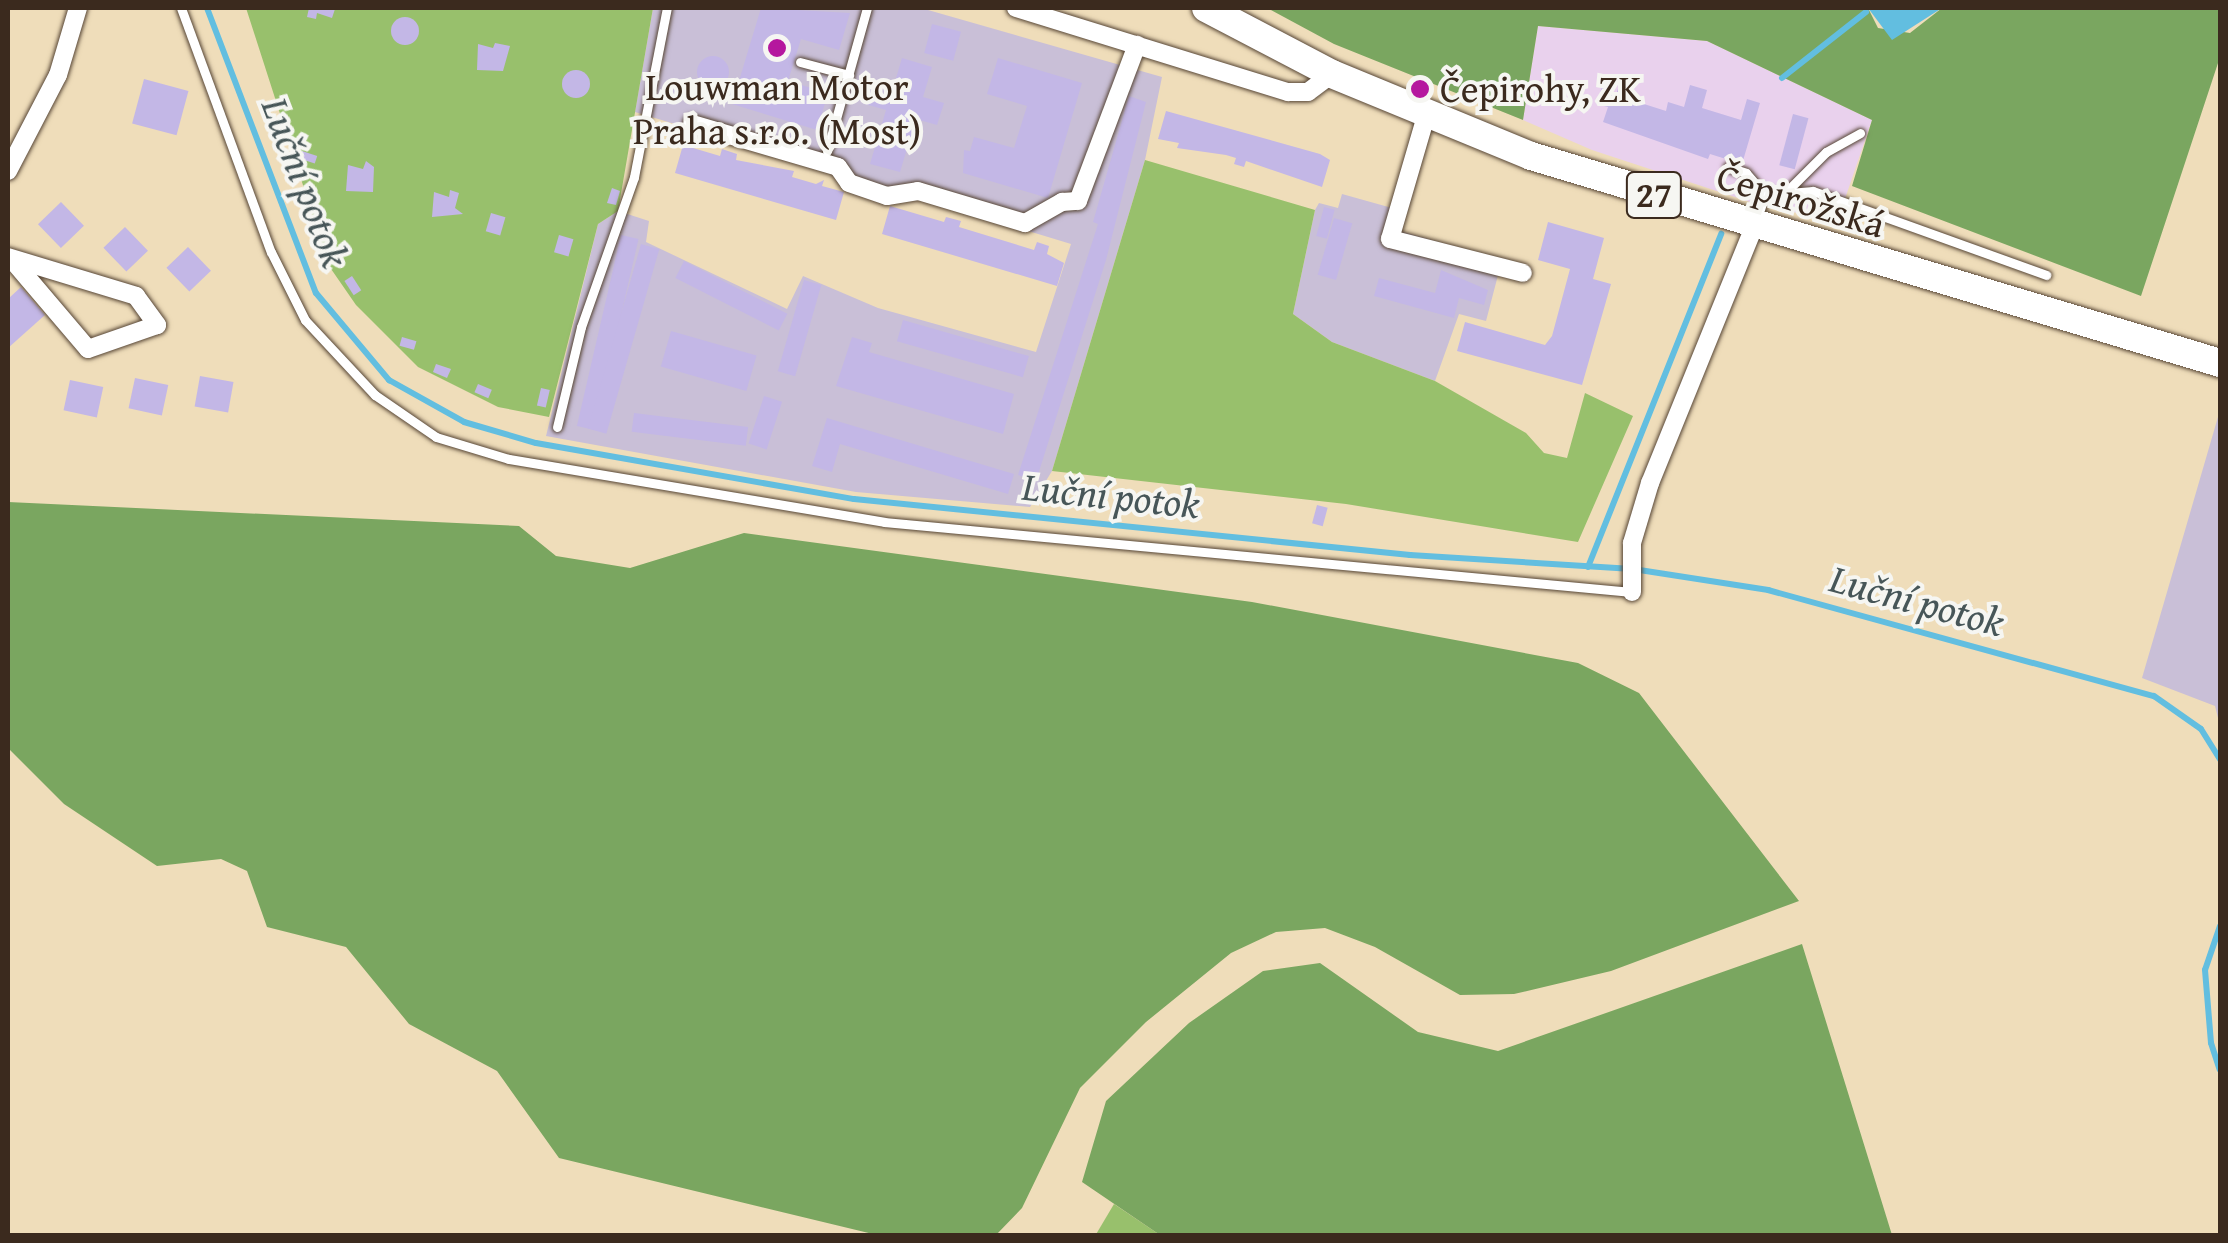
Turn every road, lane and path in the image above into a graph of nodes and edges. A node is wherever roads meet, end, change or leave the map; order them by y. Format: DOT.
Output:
graph roads {
  1 [pos="78,8"];
  2 [pos="181,8"];
  3 [pos="667,8"];
  4 [pos="867,8"];
  5 [pos="1016,8"];
  6 [pos="1206,8"];
  7 [pos="1137,45"];
  8 [pos="800,62"];
  9 [pos="1332,74"];
  10 [pos="849,75"];
  11 [pos="1426,116"];
  12 [pos="692,124"];
  13 [pos="1860,133"];
  14 [pos="826,151"];
  15 [pos="1728,167"];
  16 [pos="8,171"];
  17 [pos="1785,193"];
  18 [pos="1764,195"];
  19 [pos="1755,226"];
  20 [pos="11,260"];
  21 [pos="1523,274"];
  22 [pos="2046,275"];
  23 [pos="2220,364"];
  24 [pos="557,427"];
  25 [pos="1632,592"];
  1 -- 16 [label="street"];
  2 -- 25 [label="lane"];
  3 -- 24 [label="lane"];
  4 -- 10 [label="lane"];
  5 -- 7 [label="street"];
  6 -- 9 [label="main road, Čepirožská / 27"];
  7 -- 9 [label="street"];
  7 -- 12 [label="street"];
  8 -- 10 [label="lane"];
  9 -- 11 [label="main road, Čepirožská / 27"];
  10 -- 14 [label="lane"];
  11 -- 19 [label="main road, Čepirožská / 27"];
  11 -- 21 [label="street"];
  13 -- 17 [label="lane"];
  15 -- 18 [label="lane"];
  17 -- 18 [label="lane"];
  17 -- 22 [label="lane"];
  18 -- 19 [label="lane"];
  19 -- 23 [label="main road, Čepirožská / 27"];
  19 -- 25 [label="street"];
  20 -- 20 [label="street"];
}
